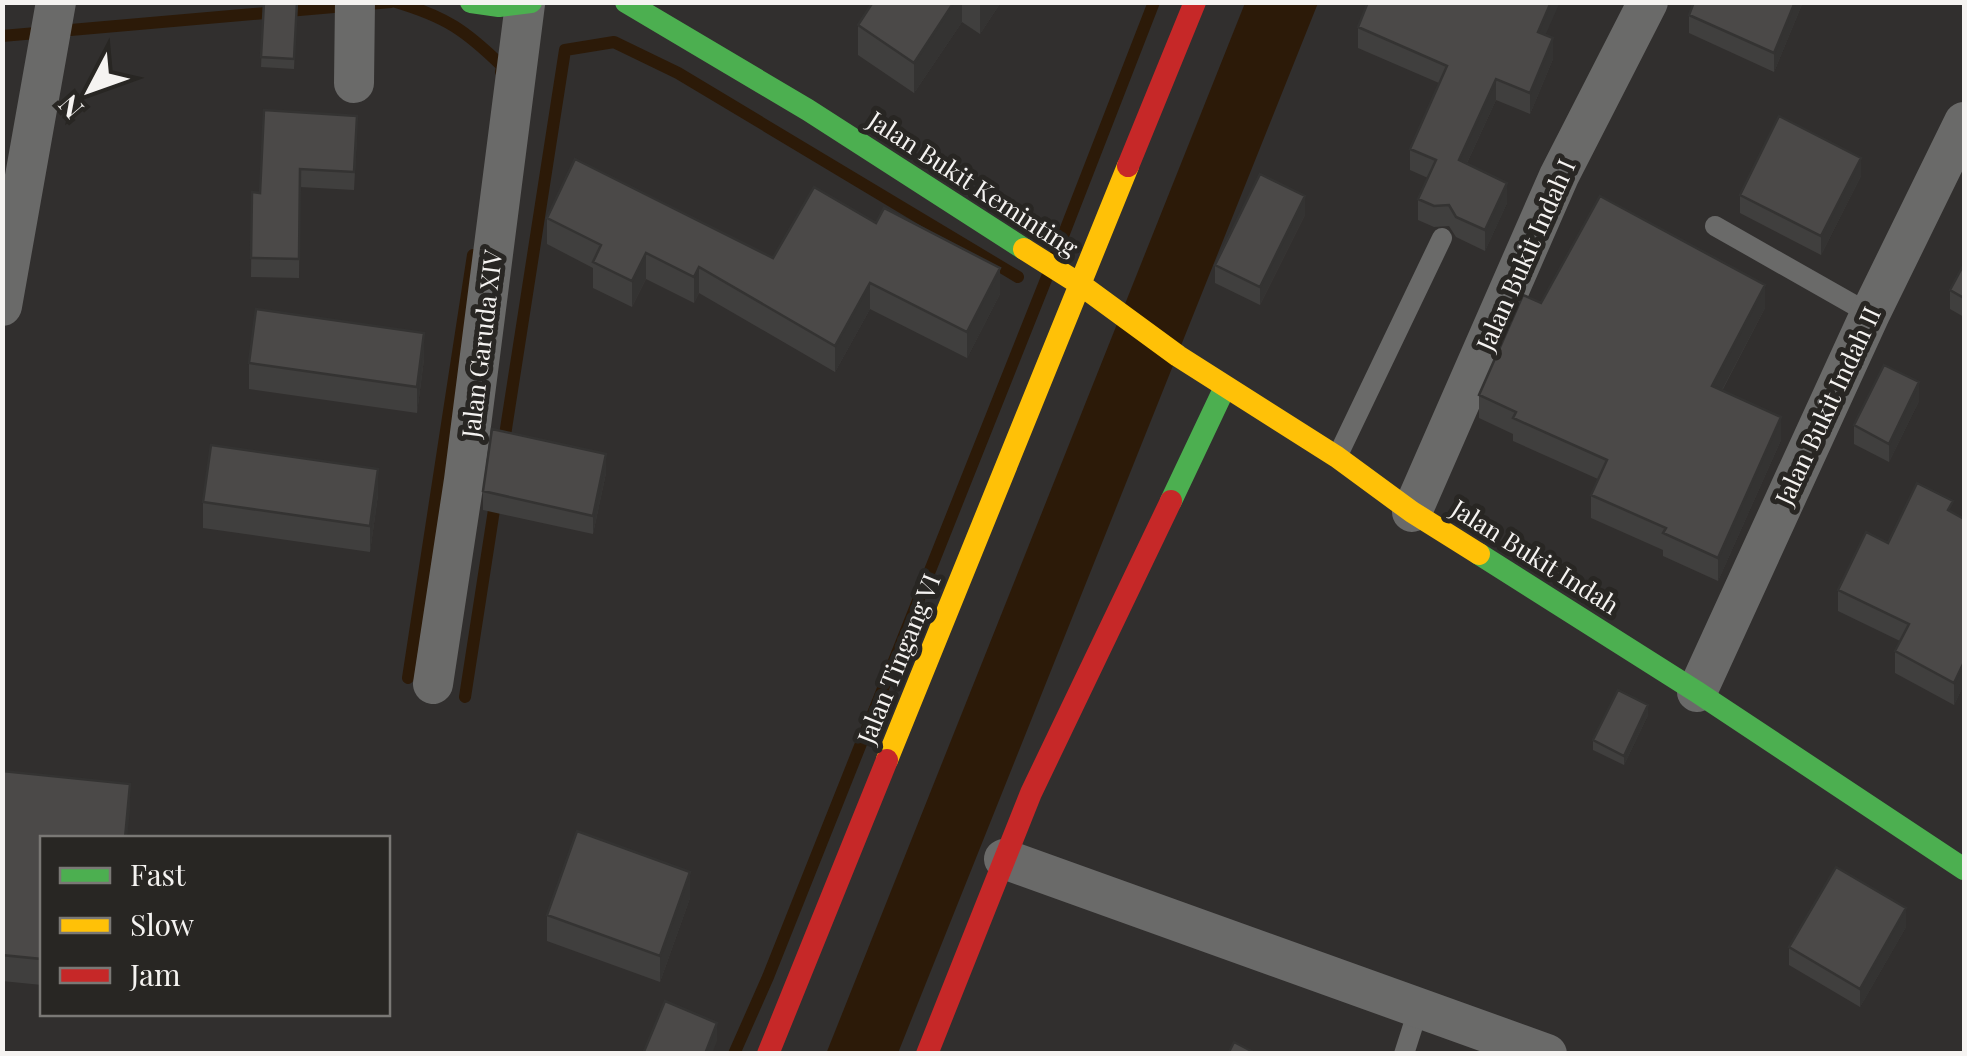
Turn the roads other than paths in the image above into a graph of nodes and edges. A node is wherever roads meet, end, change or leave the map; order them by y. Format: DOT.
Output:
graph roads {
  1 [pos="56,2"];
  2 [pos="355,2"];
  3 [pos="471,2"];
  4 [pos="626,2"];
  5 [pos="1195,2"];
  6 [pos="1648,2"];
  7 [pos="528,3"];
  8 [pos="354,83"];
  9 [pos="1964,122"];
  10 [pos="1715,226"];
  11 [pos="1442,238"];
  12 [pos="1081,285"];
  13 [pos="2,306"];
  14 [pos="1870,314"];
  15 [pos="1224,387"];
  16 [pos="1337,457"];
  17 [pos="1412,512"];
  18 [pos="434,684"];
  19 [pos="1697,692"];
  20 [pos="1004,858"];
  21 [pos="1964,869"];
  22 [pos="1419,1007"];
  23 [pos="768,1054"];
  24 [pos="927,1054"];
  25 [pos="1404,1054"];
  26 [pos="1547,1054"];
  1 -- 13 [label="street"];
  2 -- 8 [label="street"];
  3 -- 7 [label="street"];
  4 -- 12 [label="street, Jalan Bukit Keminting"];
  5 -- 12 [label="street, Jalan Bukit Keminting"];
  6 -- 17 [label="street, Jalan Bukit Indah I"];
  7 -- 18 [label="street, Jalan Garuda XIV"];
  9 -- 14 [label="street, Jalan Bukit Indah II"];
  10 -- 14 [label="lane"];
  11 -- 16 [label="lane"];
  12 -- 15 [label="street, Jalan Bukit Indah"];
  12 -- 23 [label="street, Jalan Tingang VI"];
  14 -- 19 [label="street, Jalan Bukit Indah II"];
  15 -- 16 [label="street, Jalan Bukit Indah"];
  15 -- 20 [label="street"];
  16 -- 17 [label="street, Jalan Bukit Indah"];
  17 -- 19 [label="street, Jalan Bukit Indah"];
  19 -- 21 [label="street, Jalan Bukit Indah"];
  20 -- 22 [label="street"];
  20 -- 24 [label="street"];
  22 -- 25 [label="lane"];
  22 -- 26 [label="street"];
}
